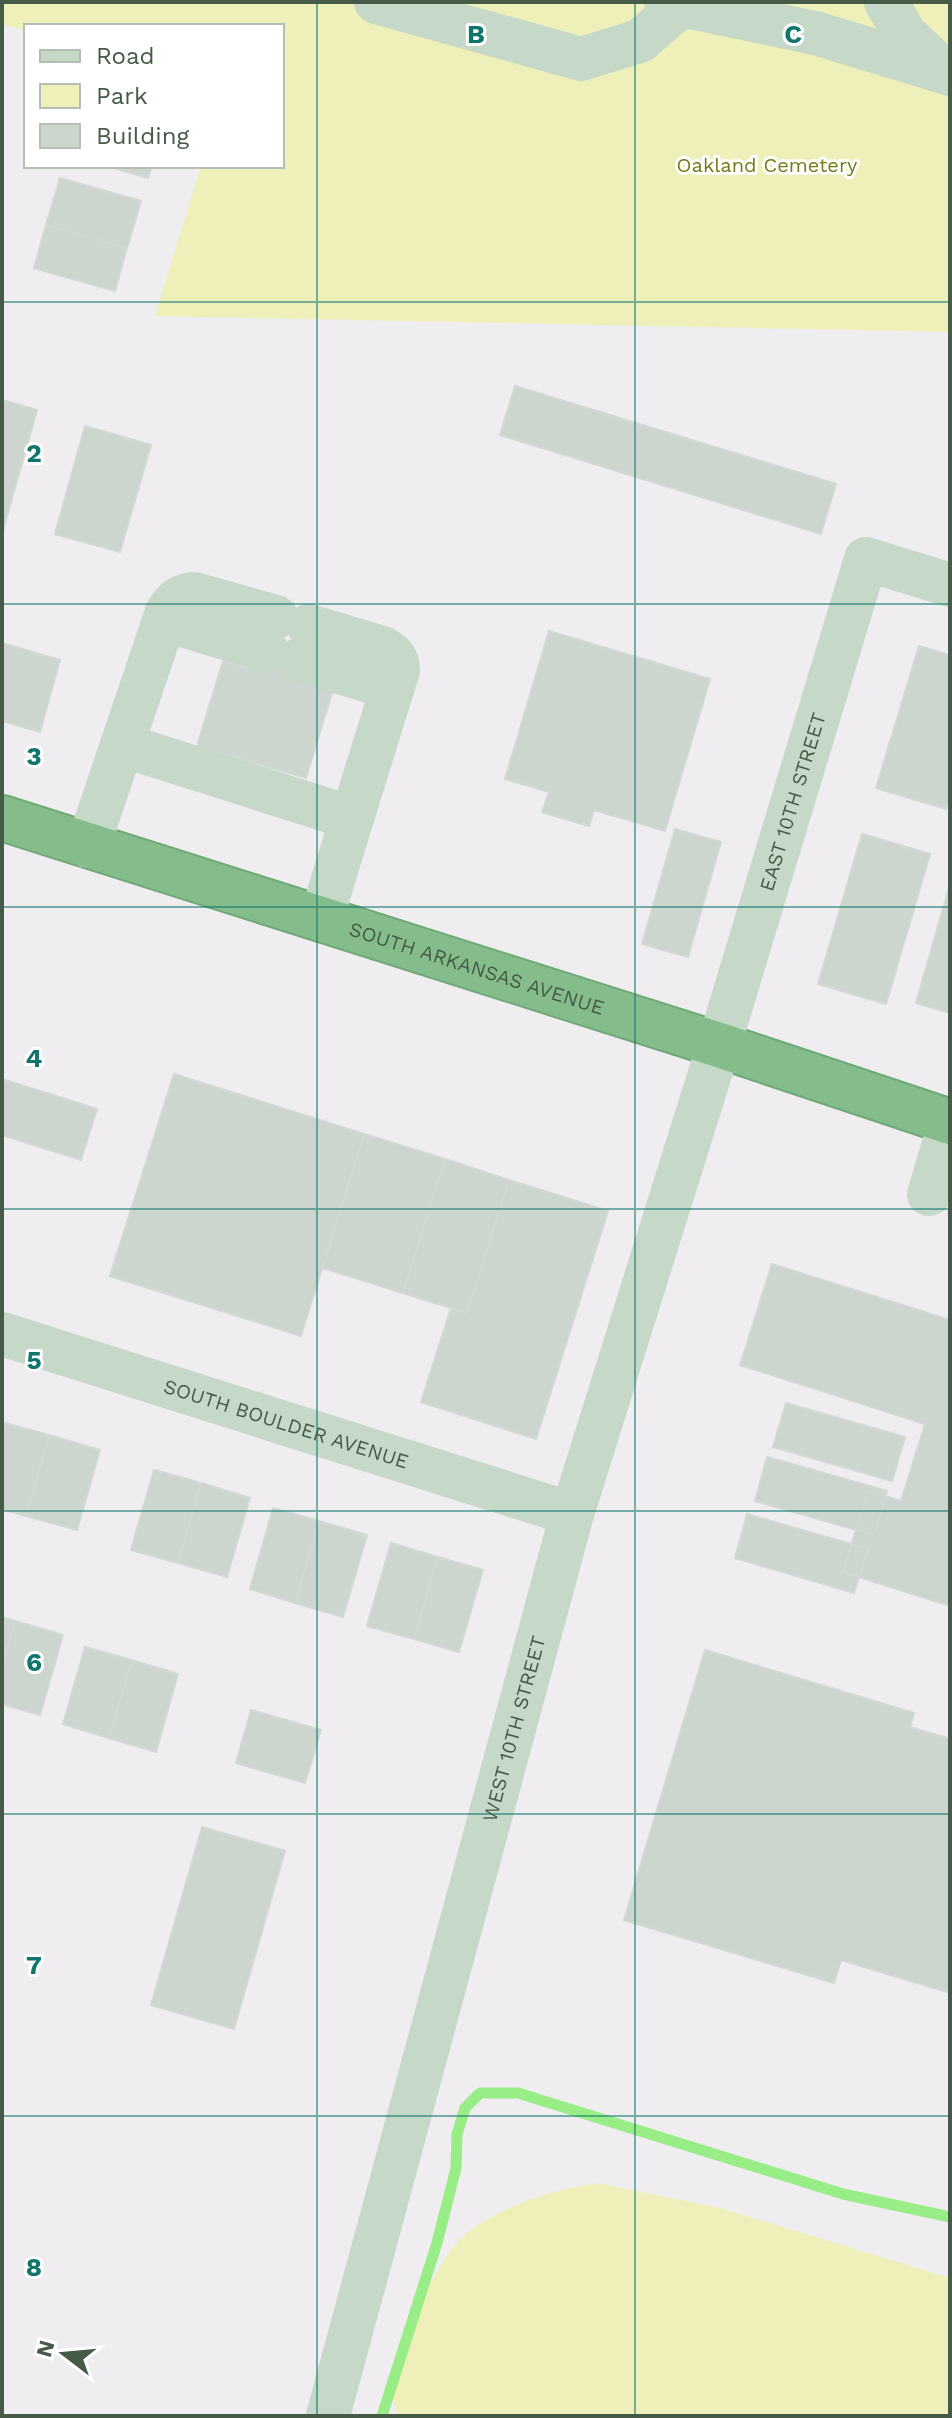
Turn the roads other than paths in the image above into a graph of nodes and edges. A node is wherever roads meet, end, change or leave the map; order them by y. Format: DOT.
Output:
graph roads {
  1 [pos="376,2"];
  2 [pos="884,2"];
  3 [pos="673,4"];
  4 [pos="815,33"];
  5 [pos="948,74"];
  6 [pos="950,585"];
  7 [pos="122,745"];
  8 [pos="2,818"];
  9 [pos="352,818"];
  10 [pos="88,846"];
  11 [pos="321,919"];
  12 [pos="719,1045"];
  13 [pos="950,1123"];
  14 [pos="929,1194"];
  15 [pos="2,1334"];
  16 [pos="572,1514"];
  17 [pos="328,2416"];
  1 -- 3 [label="street"];
  2 -- 4 [label="street"];
  2 -- 5 [label="street"];
  3 -- 4 [label="street"];
  4 -- 5 [label="street"];
  6 -- 12 [label="street, EAST 10TH STREET"];
  7 -- 9 [label="street"];
  7 -- 9 [label="street"];
  7 -- 10 [label="street"];
  8 -- 10 [label="highway, SOUTH ARKANSAS AVENUE"];
  9 -- 11 [label="street"];
  10 -- 11 [label="highway, SOUTH ARKANSAS AVENUE"];
  11 -- 12 [label="highway, SOUTH ARKANSAS AVENUE"];
  12 -- 13 [label="highway, SOUTH ARKANSAS AVENUE"];
  12 -- 16 [label="street, WEST 10TH STREET"];
  13 -- 14 [label="street"];
  15 -- 16 [label="street, SOUTH BOULDER AVENUE"];
  16 -- 17 [label="street, WEST 10TH STREET"];
}
